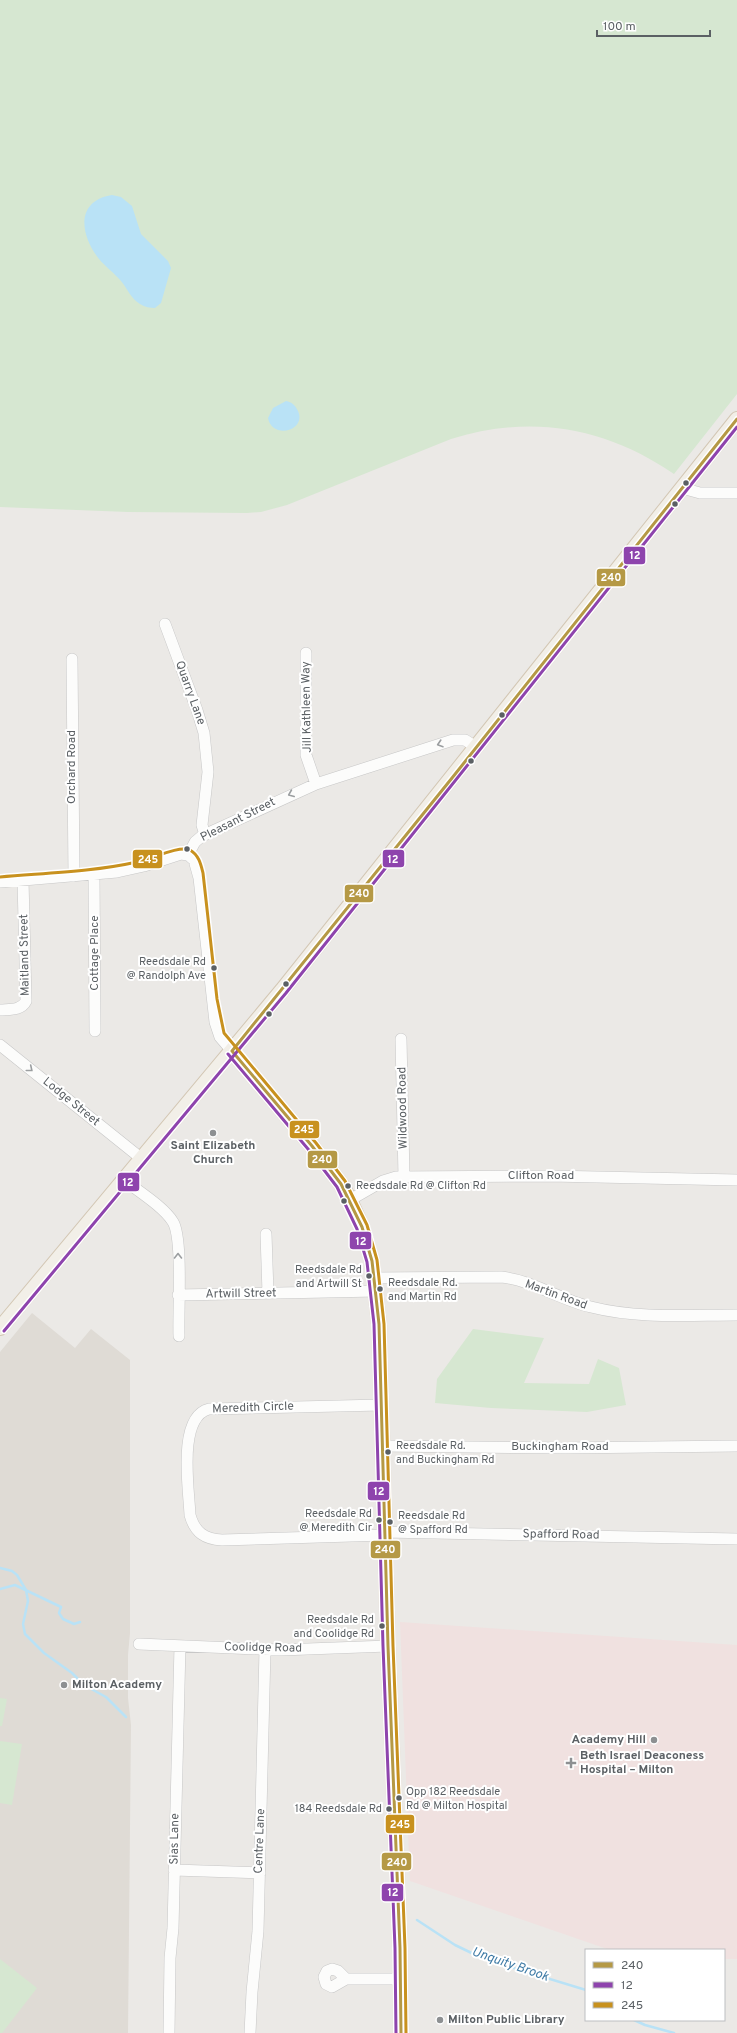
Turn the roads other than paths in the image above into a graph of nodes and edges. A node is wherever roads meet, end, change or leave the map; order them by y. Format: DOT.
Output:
graph roads {
  1 [pos="737,419"];
  2 [pos="682,488"];
  3 [pos="737,493"];
  4 [pos="165,624"];
  5 [pos="306,653"];
  6 [pos="72,659"];
  7 [pos="476,747"];
  8 [pos="316,784"];
  9 [pos="205,835"];
  10 [pos="188,855"];
  11 [pos="94,874"];
  12 [pos="74,876"];
  13 [pos="23,880"];
  14 [pos="0,882"];
  15 [pos="0,1010"];
  16 [pos="95,1031"];
  17 [pos="401,1039"];
  18 [pos="0,1044"];
  19 [pos="232,1051"];
  20 [pos="142,1159"];
  21 [pos="404,1177"];
  22 [pos="124,1180"];
  23 [pos="737,1180"];
  24 [pos="350,1200"];
  25 [pos="266,1234"];
  26 [pos="376,1285"];
  27 [pos="268,1293"];
  28 [pos="178,1295"];
  29 [pos="737,1315"];
  30 [pos="0,1328"];
  31 [pos="179,1336"];
  32 [pos="381,1405"];
  33 [pos="382,1446"];
  34 [pos="737,1446"];
  35 [pos="384,1533"];
  36 [pos="737,1539"];
  37 [pos="139,1644"];
  38 [pos="180,1646"];
  39 [pos="388,1646"];
  40 [pos="265,1650"];
  41 [pos="174,1870"];
  42 [pos="260,1873"];
  43 [pos="346,1979"];
  44 [pos="401,1979"];
  45 [pos="169,2033"];
  46 [pos="250,2033"];
  47 [pos="401,2033"];
  1 -- 2 [label="main road"];
  2 -- 3 [label="street"];
  2 -- 7 [label="main road"];
  4 -- 9 [label="street, Quarry Lane"];
  5 -- 8 [label="street, Jill Kathleen Way"];
  6 -- 12 [label="street, Orchard Road"];
  7 -- 8 [label="street, Pleasant Street, one-way"];
  7 -- 19 [label="main road"];
  8 -- 9 [label="street, Pleasant Street, one-way"];
  9 -- 10 [label="street, Pleasant Street"];
  10 -- 11 [label="street"];
  10 -- 19 [label="street"];
  11 -- 12 [label="street"];
  11 -- 16 [label="street, Cottage Place"];
  12 -- 13 [label="street"];
  13 -- 14 [label="street"];
  13 -- 15 [label="street, Maitland Street"];
  17 -- 21 [label="street, Wildwood Road"];
  18 -- 20 [label="street, Lodge Street, one-way"];
  19 -- 20 [label="main road"];
  19 -- 24 [label="main road"];
  20 -- 22 [label="main road"];
  21 -- 23 [label="street, Clifton Road"];
  21 -- 24 [label="street, Clifton Road"];
  28 -- 22 [label="street, one-way"];
  22 -- 30 [label="main road"];
  24 -- 26 [label="main road"];
  25 -- 27 [label="street"];
  26 -- 27 [label="street, Artwill Street"];
  26 -- 29 [label="street, Martin Road"];
  26 -- 32 [label="main road"];
  27 -- 28 [label="street, Artwill Street"];
  28 -- 31 [label="street"];
  32 -- 33 [label="main road"];
  32 -- 35 [label="street, Meredith Circle"];
  33 -- 34 [label="street, Buckingham Road"];
  33 -- 35 [label="main road"];
  35 -- 36 [label="street, Spafford Road"];
  35 -- 39 [label="main road"];
  37 -- 38 [label="street, Coolidge Road"];
  38 -- 40 [label="street, Coolidge Road"];
  38 -- 41 [label="street, Sias Lane"];
  39 -- 40 [label="street, Coolidge Road"];
  39 -- 44 [label="main road"];
  40 -- 42 [label="street, Centre Lane"];
  41 -- 42 [label="street"];
  41 -- 45 [label="street, Sias Lane"];
  42 -- 46 [label="street, Centre Lane"];
  43 -- 44 [label="street"];
  44 -- 47 [label="main road"];
}
